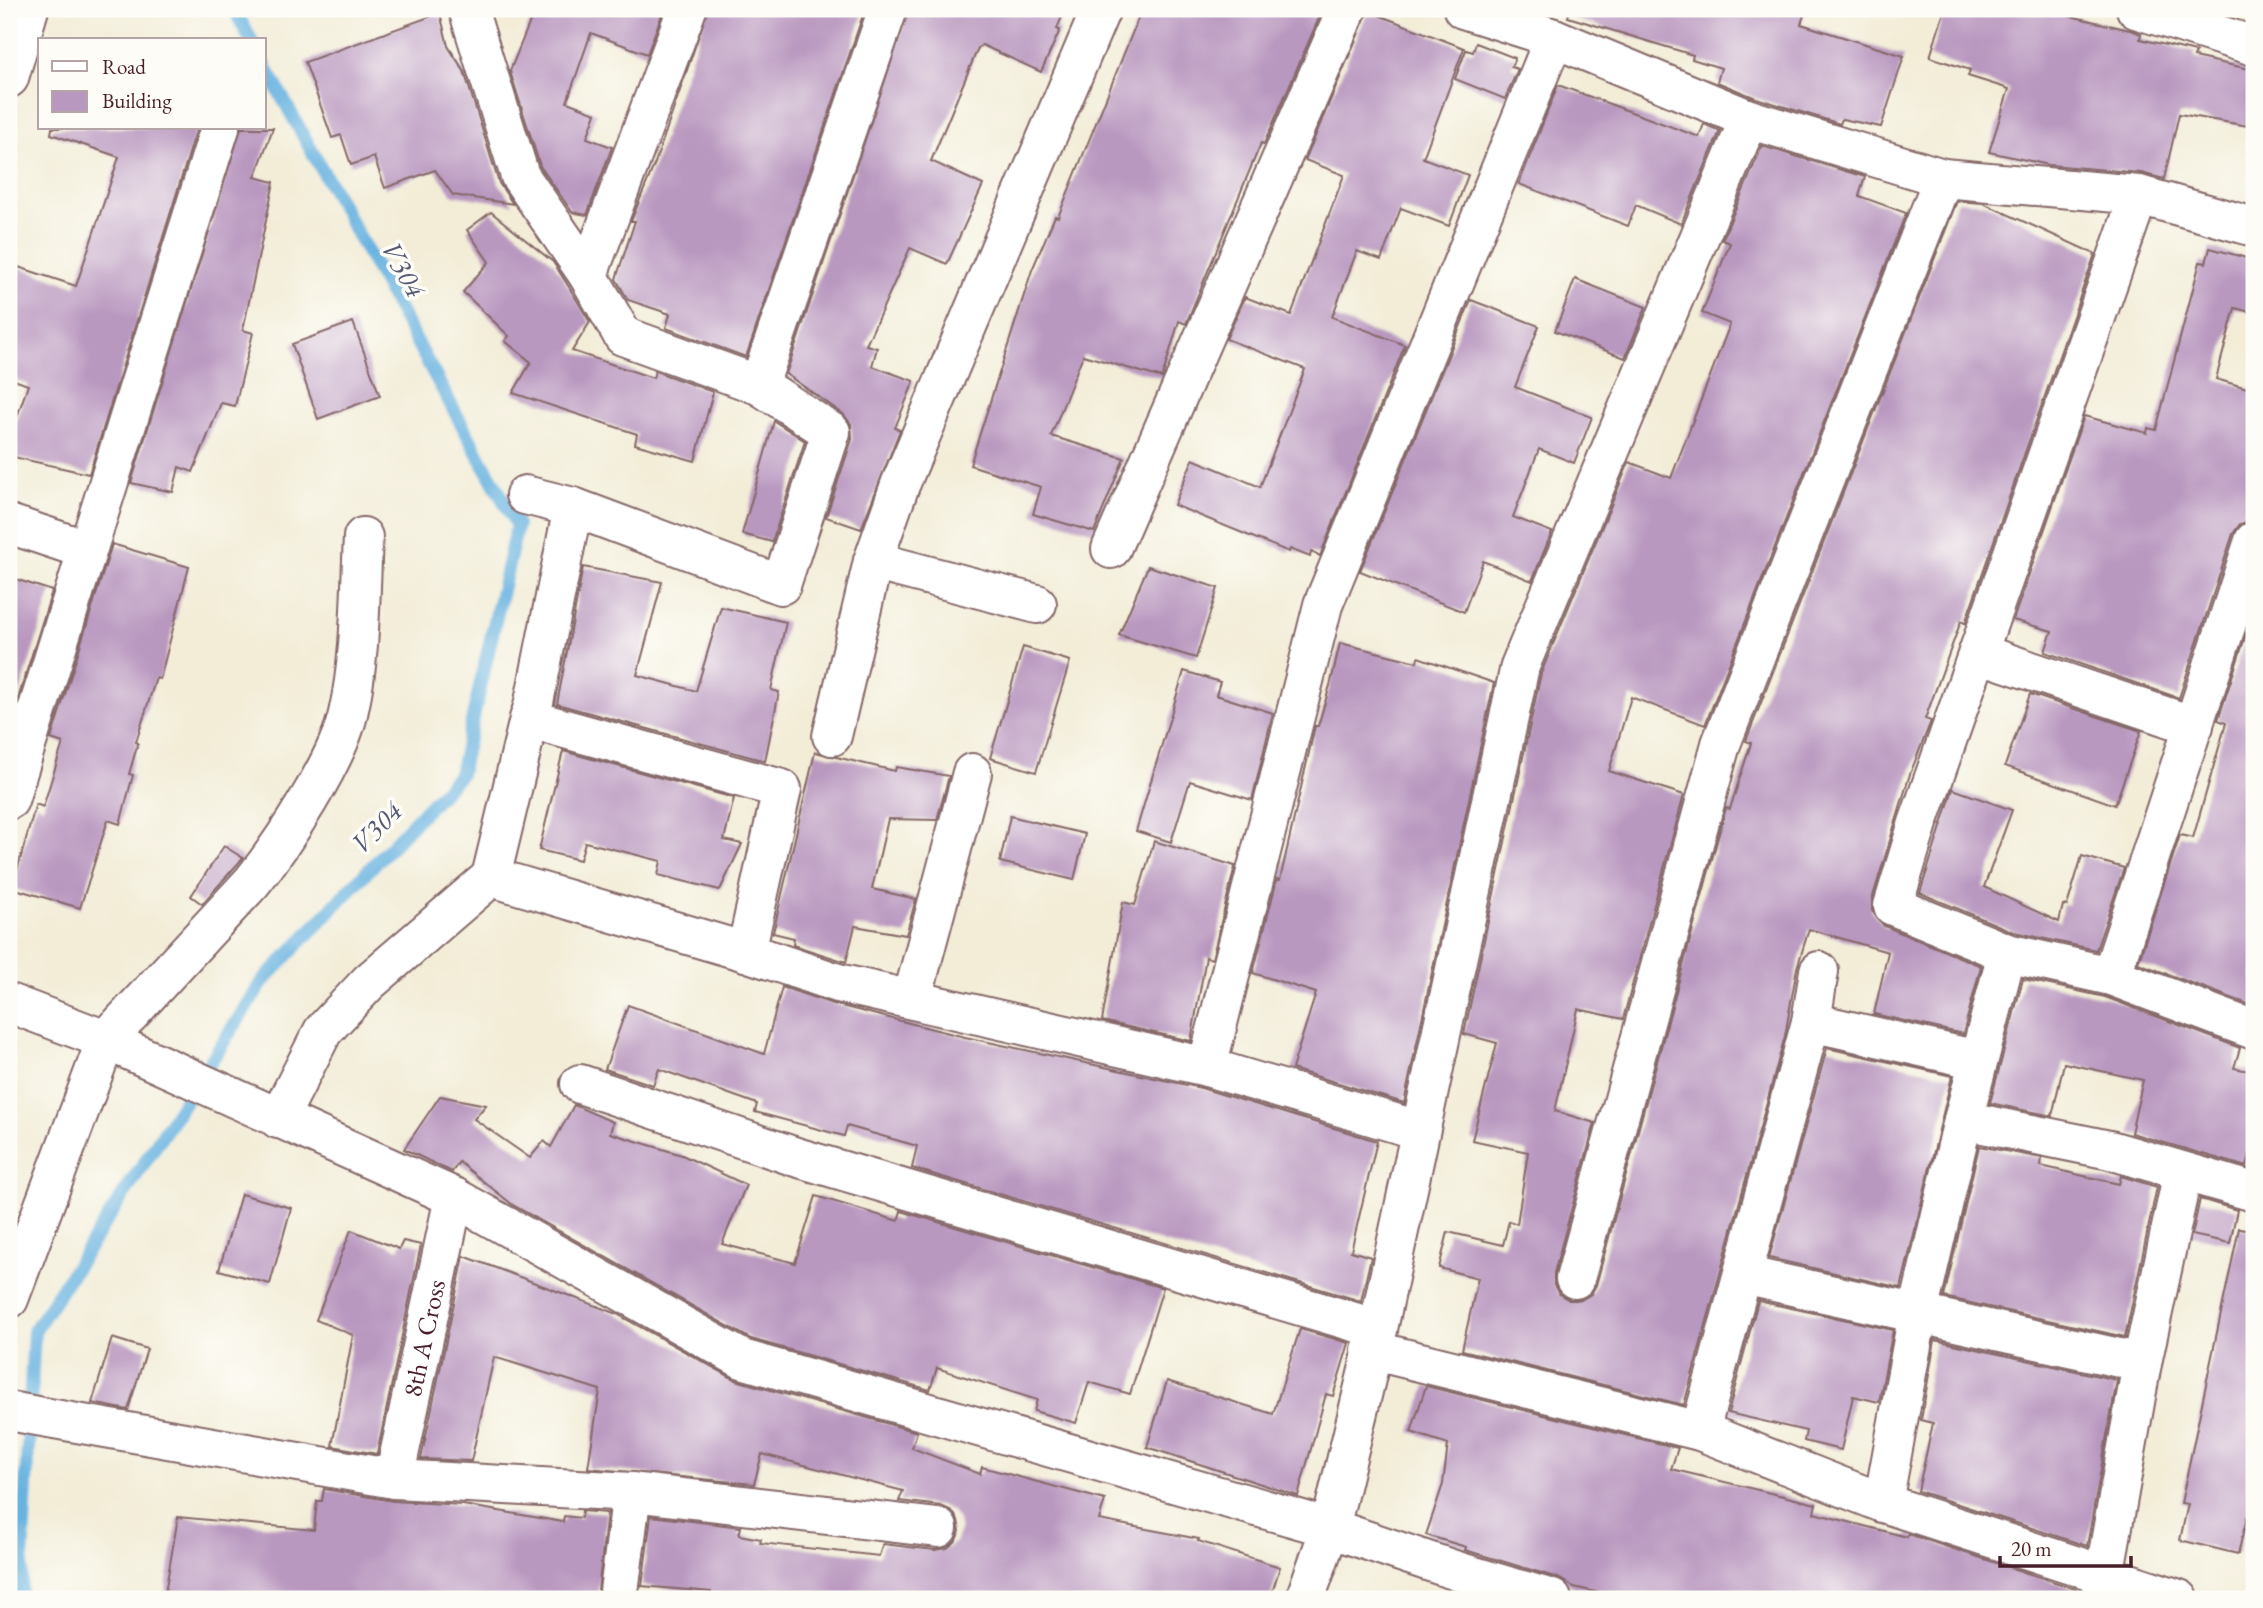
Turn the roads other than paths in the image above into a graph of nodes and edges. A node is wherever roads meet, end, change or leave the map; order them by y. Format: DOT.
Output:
graph roads {
  1 [pos="29,9"];
  2 [pos="468,9"];
  3 [pos="687,9"];
  4 [pos="888,9"];
  5 [pos="1101,9"];
  6 [pos="1347,9"];
  7 [pos="1464,9"];
  8 [pos="2136,9"];
  9 [pos="1554,38"];
  10 [pos="2254,46"];
  11 [pos="9,78"];
  12 [pos="1749,119"];
  13 [pos="219,130"];
  14 [pos="1943,178"];
  15 [pos="2139,195"];
  16 [pos="2254,227"];
  17 [pos="589,275"];
  18 [pos="759,385"];
  19 [pos="525,495"];
  20 [pos="573,507"];
  21 [pos="9,524"];
  22 [pos="363,537"];
  23 [pos="2254,541"];
  24 [pos="1111,549"];
  25 [pos="87,550"];
  26 [pos="873,561"];
  27 [pos="1037,604"];
  28 [pos="1978,653"];
  29 [pos="529,719"];
  30 [pos="2194,726"];
  31 [pos="832,736"];
  32 [pos="972,773"];
  33 [pos="9,800"];
  34 [pos="491,877"];
  35 [pos="746,953"];
  36 [pos="2007,953"];
  37 [pos="1819,971"];
  38 [pos="2111,976"];
  39 [pos="912,999"];
  40 [pos="9,1003"];
  41 [pos="1811,1022"];
  42 [pos="2254,1030"];
  43 [pos="106,1040"];
  44 [pos="1978,1060"];
  45 [pos="1207,1068"];
  46 [pos="580,1084"];
  47 [pos="268,1114"];
  48 [pos="1963,1120"];
  49 [pos="1418,1130"];
  50 [pos="2183,1172"];
  51 [pos="2254,1192"];
  52 [pos="454,1197"];
  53 [pos="1743,1275"];
  54 [pos="1575,1279"];
  55 [pos="9,1299"];
  56 [pos="1918,1313"];
  57 [pos="1375,1340"];
  58 [pos="2142,1363"];
  59 [pos="9,1411"];
  60 [pos="1700,1431"];
  61 [pos="394,1479"];
  62 [pos="632,1492"];
  63 [pos="1883,1503"];
  64 [pos="938,1528"];
  65 [pos="1330,1528"];
  66 [pos="2101,1587"];
  67 [pos="618,1599"];
  68 [pos="1305,1599"];
  69 [pos="1552,1599"];
  70 [pos="2179,1599"];
  1 -- 11 [label="street"];
  2 -- 17 [label="street"];
  3 -- 17 [label="street"];
  4 -- 18 [label="street"];
  5 -- 26 [label="street"];
  6 -- 24 [label="street"];
  7 -- 9 [label="street"];
  8 -- 10 [label="street"];
  9 -- 12 [label="street"];
  9 -- 45 [label="street"];
  12 -- 14 [label="street"];
  12 -- 49 [label="street"];
  13 -- 25 [label="street"];
  14 -- 15 [label="street"];
  14 -- 54 [label="street"];
  15 -- 16 [label="street"];
  15 -- 28 [label="street"];
  17 -- 18 [label="street"];
  18 -- 20 [label="street"];
  19 -- 20 [label="street"];
  20 -- 29 [label="street"];
  21 -- 25 [label="street"];
  22 -- 43 [label="street"];
  23 -- 30 [label="street"];
  25 -- 33 [label="street"];
  26 -- 27 [label="street"];
  26 -- 31 [label="street"];
  28 -- 30 [label="street"];
  28 -- 36 [label="street"];
  29 -- 34 [label="street"];
  29 -- 35 [label="street"];
  30 -- 38 [label="street"];
  32 -- 39 [label="street"];
  34 -- 35 [label="street"];
  34 -- 47 [label="street"];
  35 -- 39 [label="street"];
  36 -- 38 [label="street"];
  36 -- 44 [label="street"];
  37 -- 41 [label="street"];
  38 -- 42 [label="street"];
  39 -- 45 [label="street"];
  40 -- 43 [label="street"];
  41 -- 44 [label="street"];
  41 -- 53 [label="street"];
  43 -- 47 [label="street"];
  43 -- 55 [label="street"];
  44 -- 48 [label="street"];
  45 -- 49 [label="street"];
  46 -- 57 [label="street"];
  47 -- 52 [label="street"];
  48 -- 50 [label="street"];
  48 -- 56 [label="street"];
  49 -- 57 [label="street"];
  50 -- 51 [label="street"];
  50 -- 58 [label="street"];
  52 -- 61 [label="street, 8th A Cross"];
  52 -- 65 [label="street"];
  53 -- 56 [label="street"];
  53 -- 60 [label="street"];
  56 -- 58 [label="street"];
  56 -- 63 [label="street"];
  57 -- 60 [label="street"];
  57 -- 65 [label="street"];
  58 -- 66 [label="street"];
  59 -- 61 [label="street"];
  60 -- 63 [label="street"];
  61 -- 62 [label="street"];
  62 -- 64 [label="street"];
  62 -- 67 [label="street"];
  63 -- 66 [label="street"];
  65 -- 68 [label="street"];
  65 -- 69 [label="street"];
  66 -- 70 [label="street"];
}
